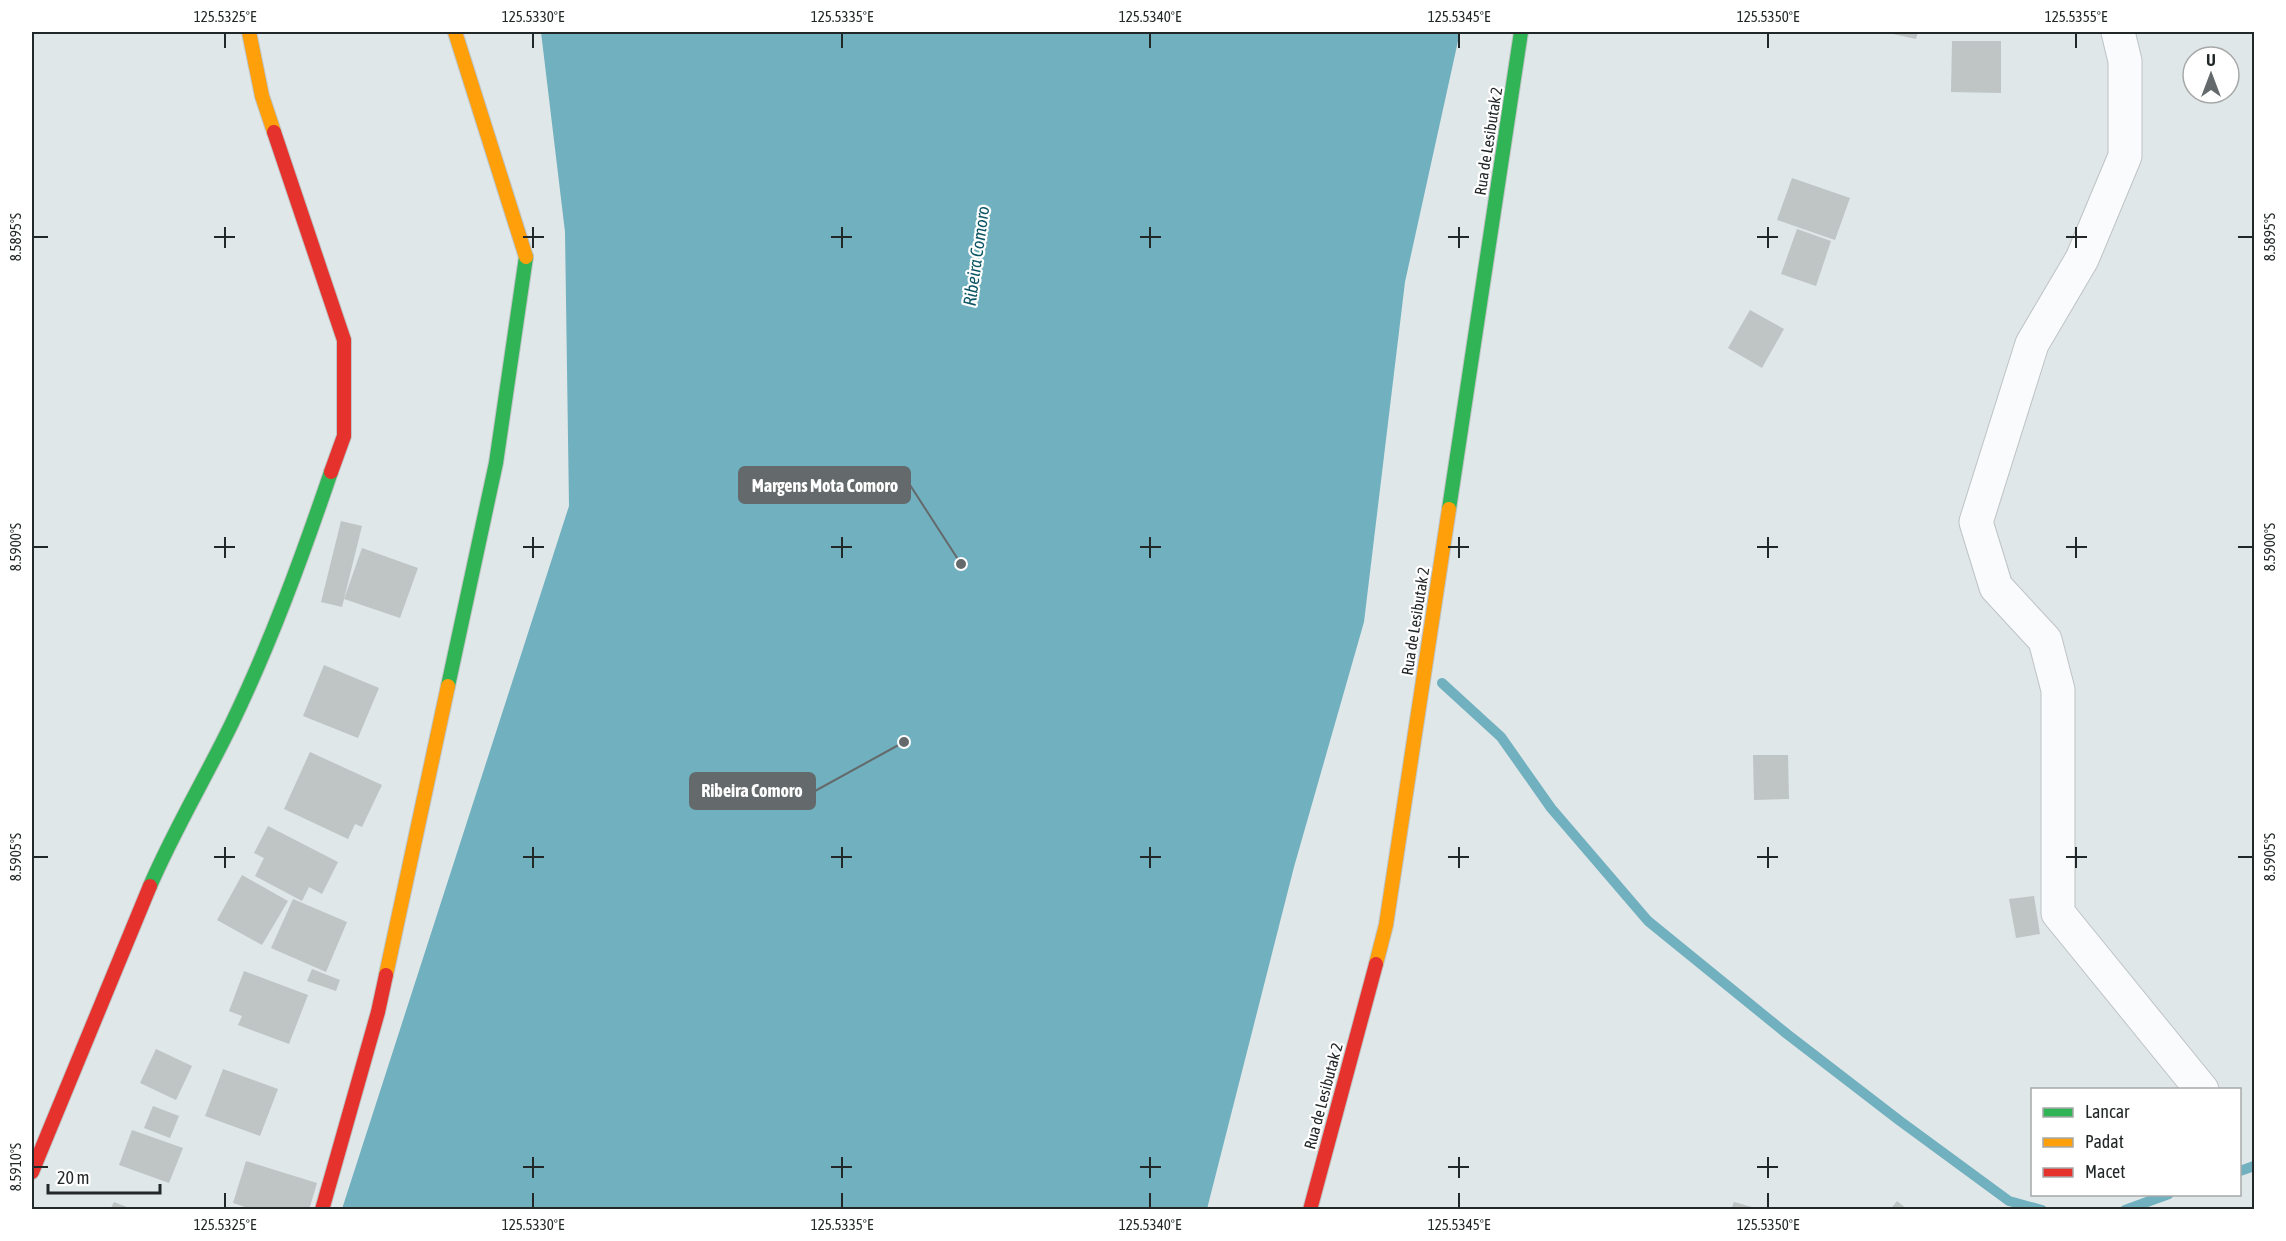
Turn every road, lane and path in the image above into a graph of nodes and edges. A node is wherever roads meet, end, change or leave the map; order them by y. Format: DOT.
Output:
graph roads {
  1 [pos="249,32"];
  2 [pos="455,32"];
  3 [pos="1521,32"];
  4 [pos="2118,32"];
  5 [pos="2201,1088"];
  6 [pos="32,1173"];
  7 [pos="321,1209"];
  8 [pos="1310,1209"];
  1 -- 6 [label="street"];
  2 -- 7 [label="street"];
  3 -- 8 [label="street, Rua de Lesibutak 2"];
  4 -- 5 [label="street"];
}
